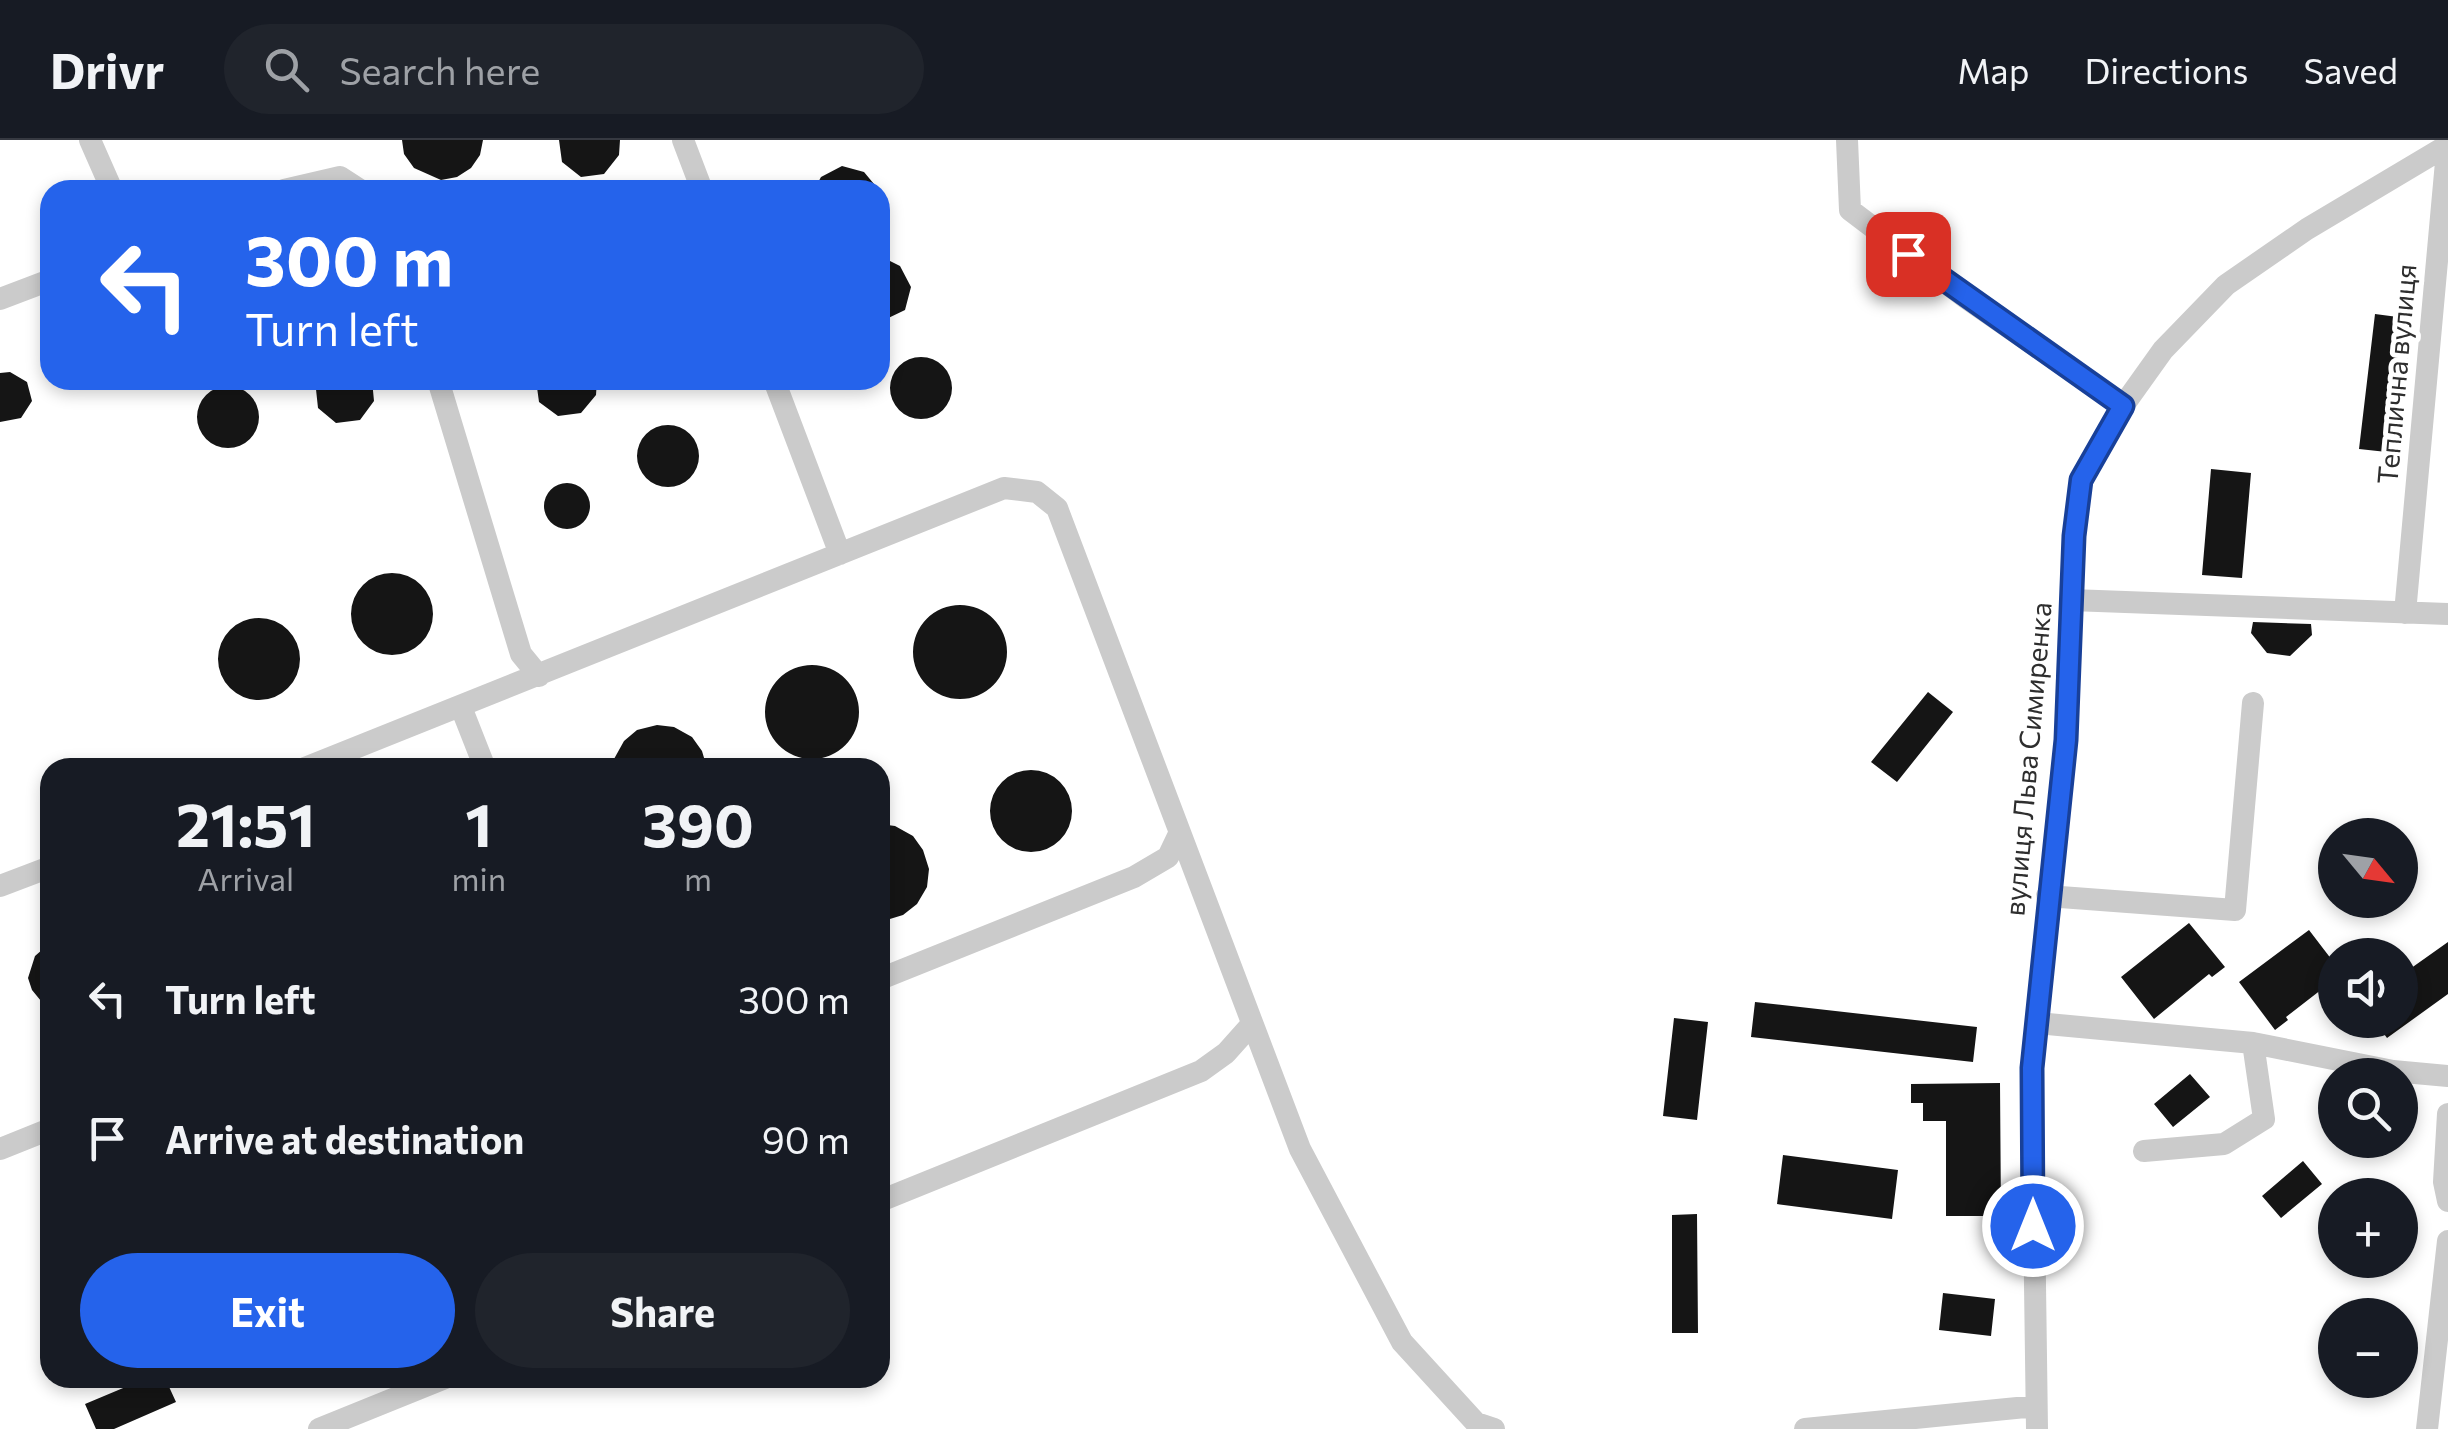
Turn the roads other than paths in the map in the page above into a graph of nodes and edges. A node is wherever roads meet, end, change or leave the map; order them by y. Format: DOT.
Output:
graph roads {
  1 [pos="90,140"];
  2 [pos="683,140"];
  3 [pos="1848,140"];
  4 [pos="2448,142"];
  5 [pos="108,180"];
  6 [pos="698,180"];
  7 [pos="40,284"];
  8 [pos="0,299"];
  9 [pos="441,390"];
  10 [pos="778,390"];
  11 [pos="2123,406"];
  12 [pos="840,554"];
  13 [pos="2071,600"];
  14 [pos="2405,613"];
  15 [pos="2448,614"];
  16 [pos="539,676"];
  17 [pos="2253,703"];
  18 [pos="461,707"];
  19 [pos="330,758"];
  20 [pos="481,758"];
  21 [pos="1179,834"];
  22 [pos="40,871"];
  23 [pos="0,886"];
  24 [pos="2047,896"];
  25 [pos="890,975"];
  26 [pos="2037,1023"];
  27 [pos="1251,1025"];
  28 [pos="2253,1042"];
  29 [pos="2448,1076"];
  30 [pos="2448,1114"];
  31 [pos="40,1133"];
  32 [pos="0,1149"];
  33 [pos="2144,1151"];
  34 [pos="890,1197"];
  35 [pos="2448,1201"];
  36 [pos="2448,1242"];
  37 [pos="421,1388"];
  38 [pos="2036,1418"];
  39 [pos="318,1429"];
  40 [pos="1494,1429"];
  41 [pos="1805,1429"];
  42 [pos="2426,1429"];
  1 -- 5 [label="street"];
  2 -- 6 [label="street"];
  3 -- 11 [label="street"];
  4 -- 11 [label="street, вулиця Льва Симиренка"];
  4 -- 14 [label="street, Теплична вулиця"];
  7 -- 8 [label="street"];
  9 -- 16 [label="street"];
  10 -- 12 [label="street"];
  11 -- 13 [label="street, вулиця Льва Симиренка"];
  12 -- 16 [label="street"];
  12 -- 21 [label="street"];
  13 -- 14 [label="street"];
  13 -- 24 [label="street, вулиця Льва Симиренка"];
  14 -- 15 [label="street"];
  16 -- 18 [label="street"];
  17 -- 24 [label="street"];
  18 -- 19 [label="street"];
  18 -- 20 [label="street"];
  21 -- 25 [label="street"];
  21 -- 27 [label="street"];
  22 -- 23 [label="street"];
  24 -- 26 [label="street, вулиця Льва Симиренка"];
  26 -- 28 [label="street"];
  26 -- 38 [label="street, вулиця Льва Симиренка"];
  27 -- 34 [label="street"];
  27 -- 40 [label="street"];
  28 -- 29 [label="street"];
  28 -- 33 [label="street"];
  30 -- 35 [label="street"];
  31 -- 32 [label="street"];
  36 -- 42 [label="street"];
  37 -- 39 [label="street"];
  38 -- 41 [label="street"];
}
